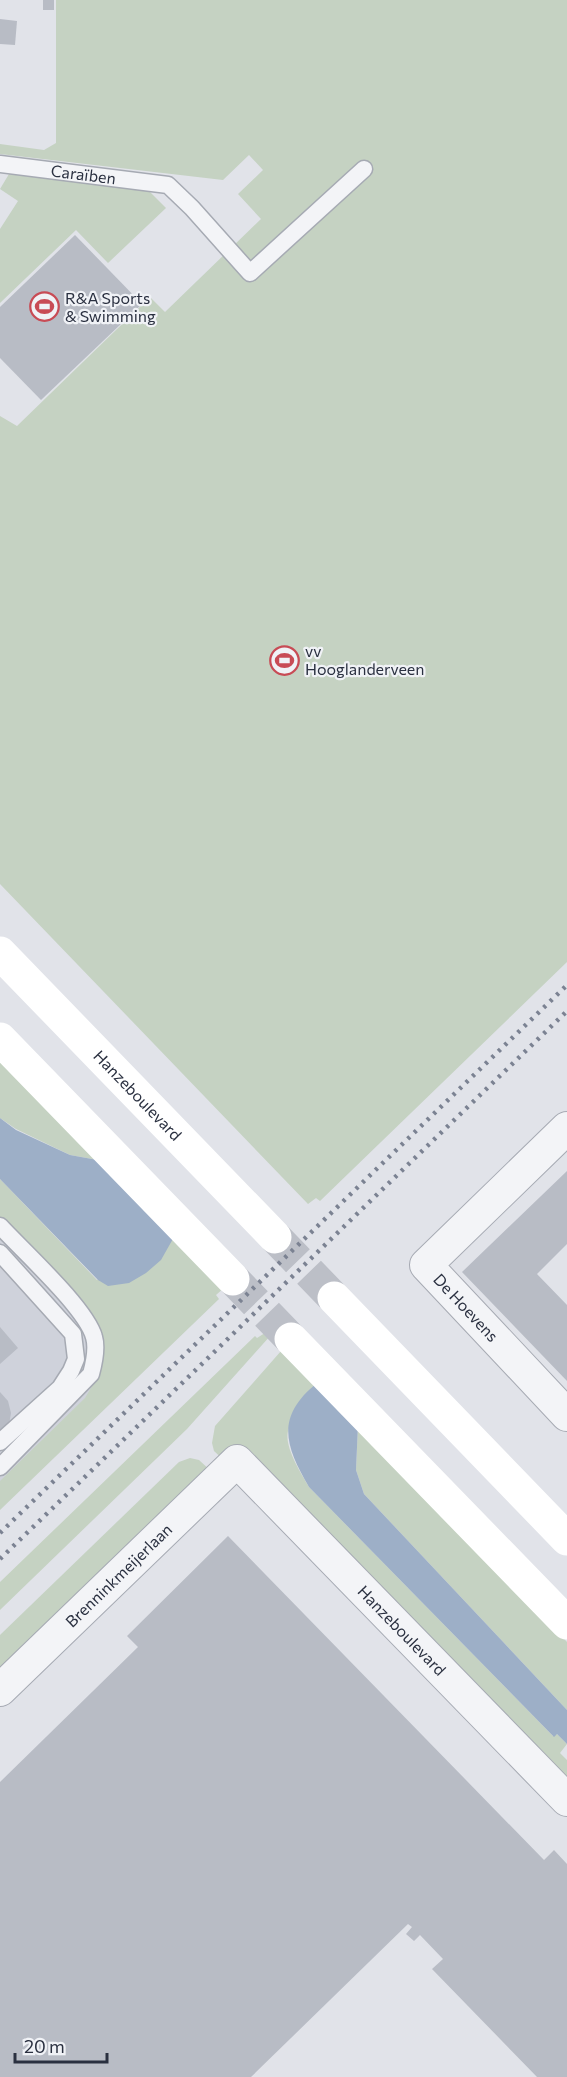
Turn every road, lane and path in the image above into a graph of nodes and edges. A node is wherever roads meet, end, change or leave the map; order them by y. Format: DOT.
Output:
graph roads {
  1 [pos="0,164"];
  2 [pos="364,169"];
  3 [pos="0,953"];
  4 [pos="0,1039"];
  5 [pos="567,1128"];
  6 [pos="0,1227"];
  7 [pos="275,1237"];
  8 [pos="0,1253"];
  9 [pos="233,1279"];
  10 [pos="334,1298"];
  11 [pos="291,1339"];
  12 [pos="567,1415"];
  13 [pos="0,1442"];
  14 [pos="237,1461"];
  15 [pos="0,1467"];
  16 [pos="567,1539"];
  17 [pos="567,1623"];
  18 [pos="0,1690"];
  19 [pos="567,1800"];
  1 -- 2 [label="lane, Caraïben"];
  3 -- 7 [label="main road, Hanzeboulevard"];
  4 -- 9 [label="main road"];
  5 -- 12 [label="street, De Hoevens"];
  6 -- 15 [label="lane"];
  8 -- 13 [label="lane"];
  10 -- 16 [label="main road"];
  11 -- 17 [label="main road"];
  14 -- 18 [label="street, Brenninkmeijerlaan"];
  14 -- 19 [label="street, Hanzeboulevard"];
}
